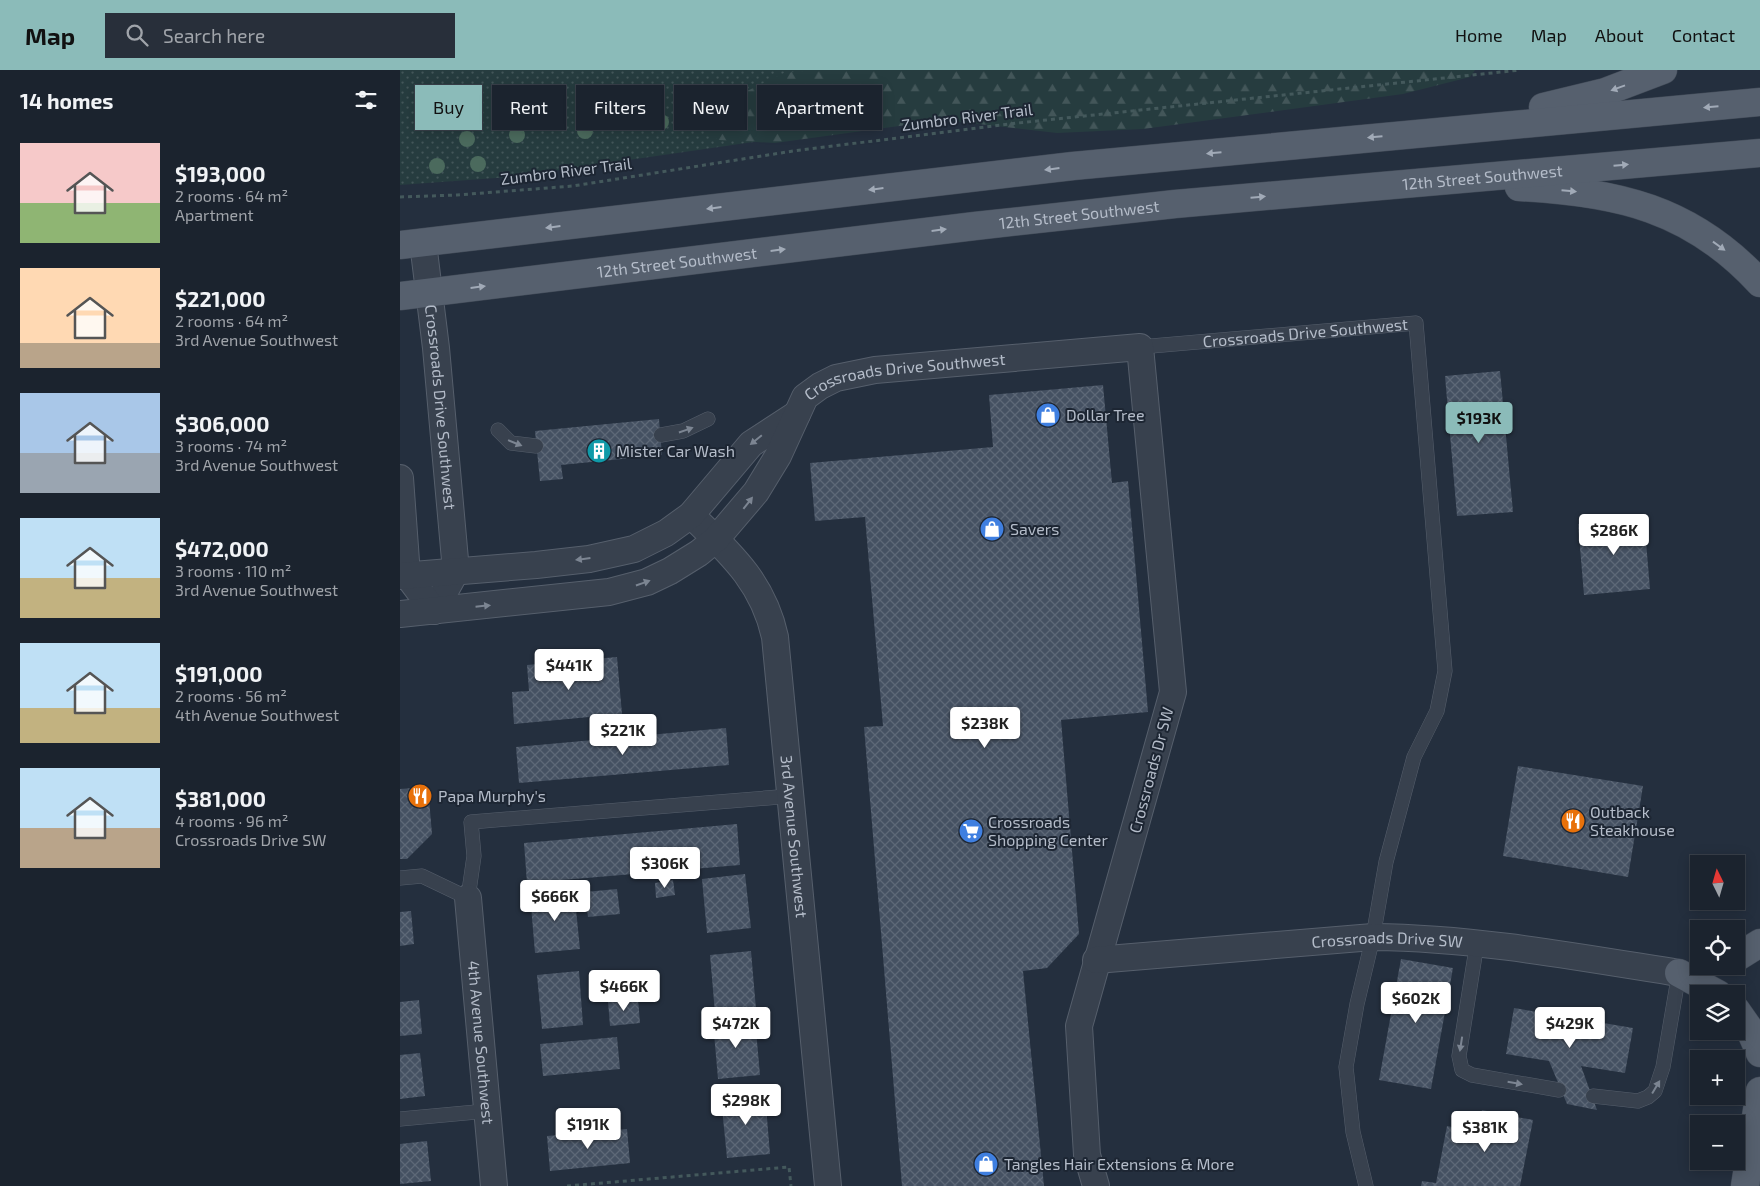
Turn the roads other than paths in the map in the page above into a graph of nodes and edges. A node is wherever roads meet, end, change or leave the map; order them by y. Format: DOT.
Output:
graph roads {
  1 [pos="1663,70"];
  2 [pos="1760,102"];
  3 [pos="1407,134"];
  4 [pos="1760,153"];
  5 [pos="1415,182"];
  6 [pos="412,244"];
  7 [pos="1760,283"];
  8 [pos="430,294"];
  9 [pos="400,296"];
  10 [pos="1140,347"];
  11 [pos="797,414"];
  12 [pos="708,419"];
  13 [pos="498,430"];
  14 [pos="661,435"];
  15 [pos="536,446"];
  16 [pos="400,478"];
  17 [pos="691,516"];
  18 [pos="716,539"];
  19 [pos="456,571"];
  20 [pos="404,575"];
  21 [pos="434,611"];
  22 [pos="400,614"];
  23 [pos="790,796"];
  24 [pos="400,878"];
  25 [pos="468,898"];
  26 [pos="1373,937"];
  27 [pos="1760,943"];
  28 [pos="1477,944"];
  29 [pos="1745,952"];
  30 [pos="1096,960"];
  31 [pos="1690,971"];
  32 [pos="1679,973"];
  33 [pos="1701,985"];
  34 [pos="1745,1023"];
  35 [pos="1760,1053"];
  36 [pos="1559,1090"];
  37 [pos="1760,1091"];
  38 [pos="1593,1096"];
  39 [pos="487,1111"];
  40 [pos="400,1119"];
  41 [pos="494,1186"];
  42 [pos="828,1186"];
  43 [pos="1096,1186"];
  44 [pos="1366,1186"];
  45 [pos="1745,1186"];
  1 -- 3 [label="main road, one-way"];
  2 -- 3 [label="main road, one-way"];
  3 -- 6 [label="main road, one-way"];
  5 -- 4 [label="main road, 12th Street Southwest, one-way"];
  5 -- 7 [label="main road, one-way"];
  8 -- 5 [label="main road, 12th Street Southwest, one-way"];
  6 -- 8 [label="street, Crossroads Drive Southwest"];
  8 -- 9 [label="main road, 12th Street Southwest"];
  8 -- 19 [label="street, Crossroads Drive Southwest"];
  10 -- 11 [label="street, Crossroads Drive Southwest"];
  10 -- 26 [label="lane, Crossroads Drive Southwest"];
  10 -- 30 [label="street, Crossroads Dr SW"];
  11 -- 17 [label="street, Crossroads Drive Southwest, one-way"];
  18 -- 11 [label="street, Crossroads Drive Southwest, one-way"];
  14 -- 12 [label="lane, one-way"];
  13 -- 15 [label="lane, one-way"];
  16 -- 20 [label="street"];
  17 -- 18 [label="street, 3rd Avenue Southwest"];
  17 -- 19 [label="street, Crossroads Drive Southwest, one-way"];
  21 -- 18 [label="street, Crossroads Drive Southwest, one-way"];
  18 -- 23 [label="street, 3rd Avenue Southwest"];
  19 -- 20 [label="street, Crossroads Drive Southwest"];
  19 -- 21 [label="street"];
  20 -- 21 [label="street"];
  21 -- 22 [label="street"];
  23 -- 25 [label="lane"];
  23 -- 42 [label="street, 3rd Avenue Southwest"];
  24 -- 25 [label="lane"];
  25 -- 39 [label="street, 4th Avenue Southwest"];
  26 -- 28 [label="street, Crossroads Drive SW"];
  26 -- 30 [label="street, Crossroads Drive SW"];
  26 -- 44 [label="lane"];
  27 -- 29 [label="main road"];
  28 -- 32 [label="street, Crossroads Drive SW"];
  28 -- 36 [label="lane, one-way"];
  30 -- 43 [label="street, Crossroads Dr SW"];
  31 -- 32 [label="main road"];
  32 -- 33 [label="main road"];
  38 -- 32 [label="lane, one-way"];
  34 -- 35 [label="main road"];
  37 -- 45 [label="main road"];
  39 -- 40 [label="lane"];
  39 -- 41 [label="street, 4th Avenue Southwest"];
}
